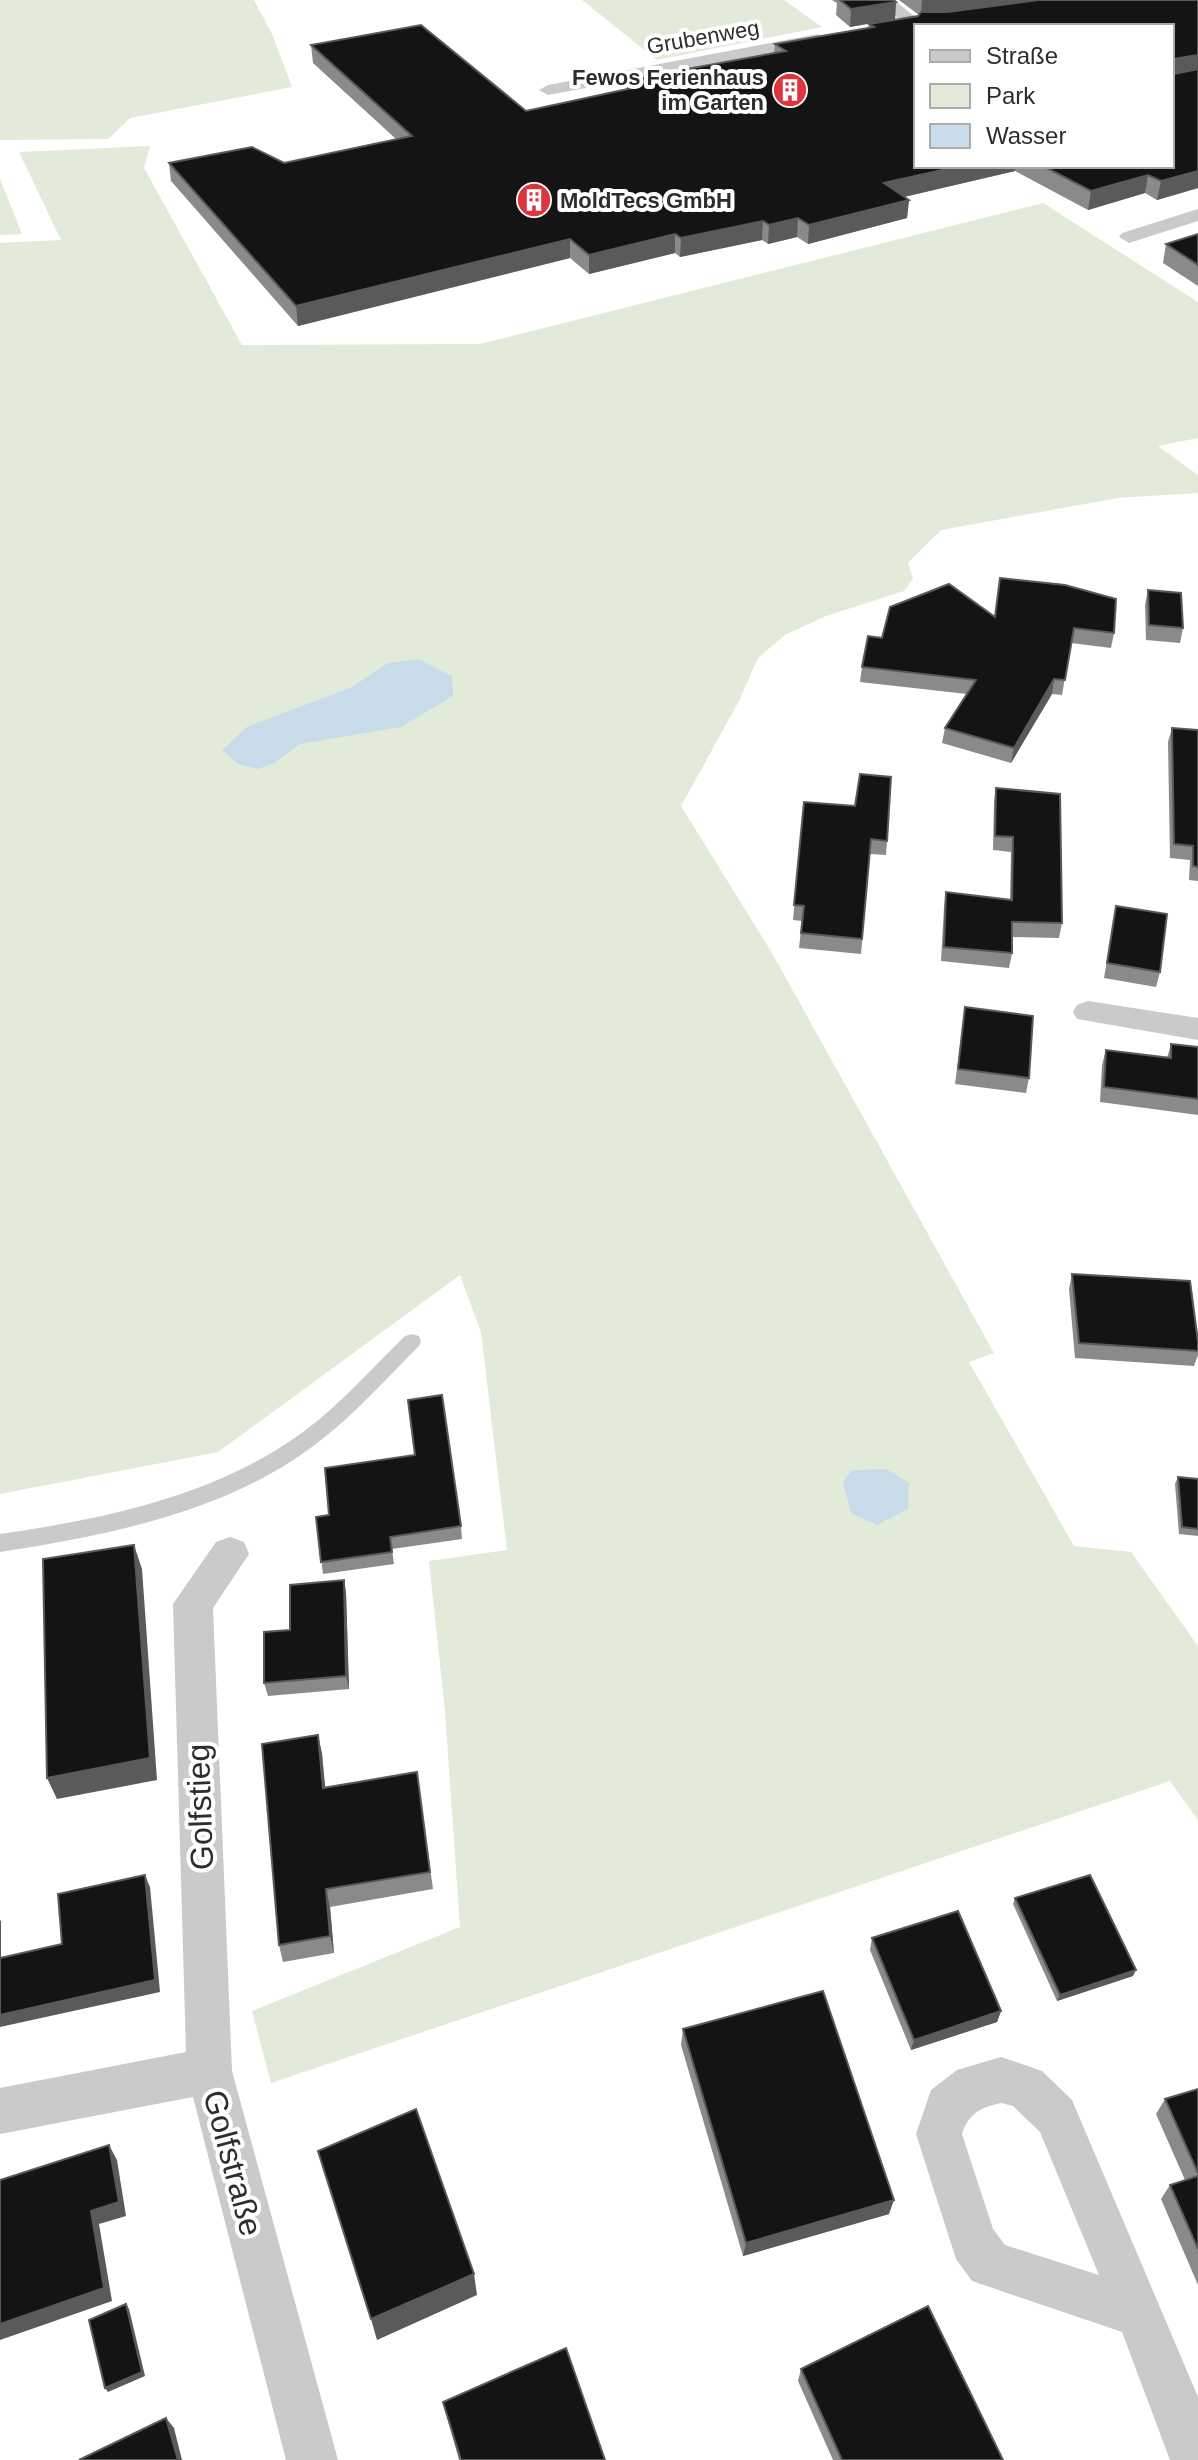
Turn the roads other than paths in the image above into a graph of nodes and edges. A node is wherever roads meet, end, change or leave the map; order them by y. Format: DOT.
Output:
graph roads {
  1 [pos="883,0"];
  2 [pos="914,24"];
  3 [pos="916,24"];
  4 [pos="885,28"];
  5 [pos="837,35"];
  6 [pos="548,90"];
  7 [pos="1198,215"];
  8 [pos="1129,237"];
  9 [pos="1088,1012"];
  10 [pos="1198,1029"];
  11 [pos="412,1341"];
  12 [pos="0,1543"];
  13 [pos="230,1554"];
  14 [pos="209,2071"];
  15 [pos="0,2111"];
  16 [pos="1139,2313"];
  17 [pos="312,2460"];
  18 [pos="1196,2460"];
  1 -- 3 [label="street"];
  2 -- 4 [label="street"];
  5 -- 6 [label="street, Grubenweg"];
  7 -- 8 [label="street"];
  9 -- 10 [label="street"];
  11 -- 12 [label="lane"];
  13 -- 14 [label="street, Golfstieg"];
  14 -- 15 [label="street, Golfstraße"];
  14 -- 17 [label="street, Golfstraße"];
  16 -- 16 [label="street"];
  16 -- 18 [label="street"];
}
